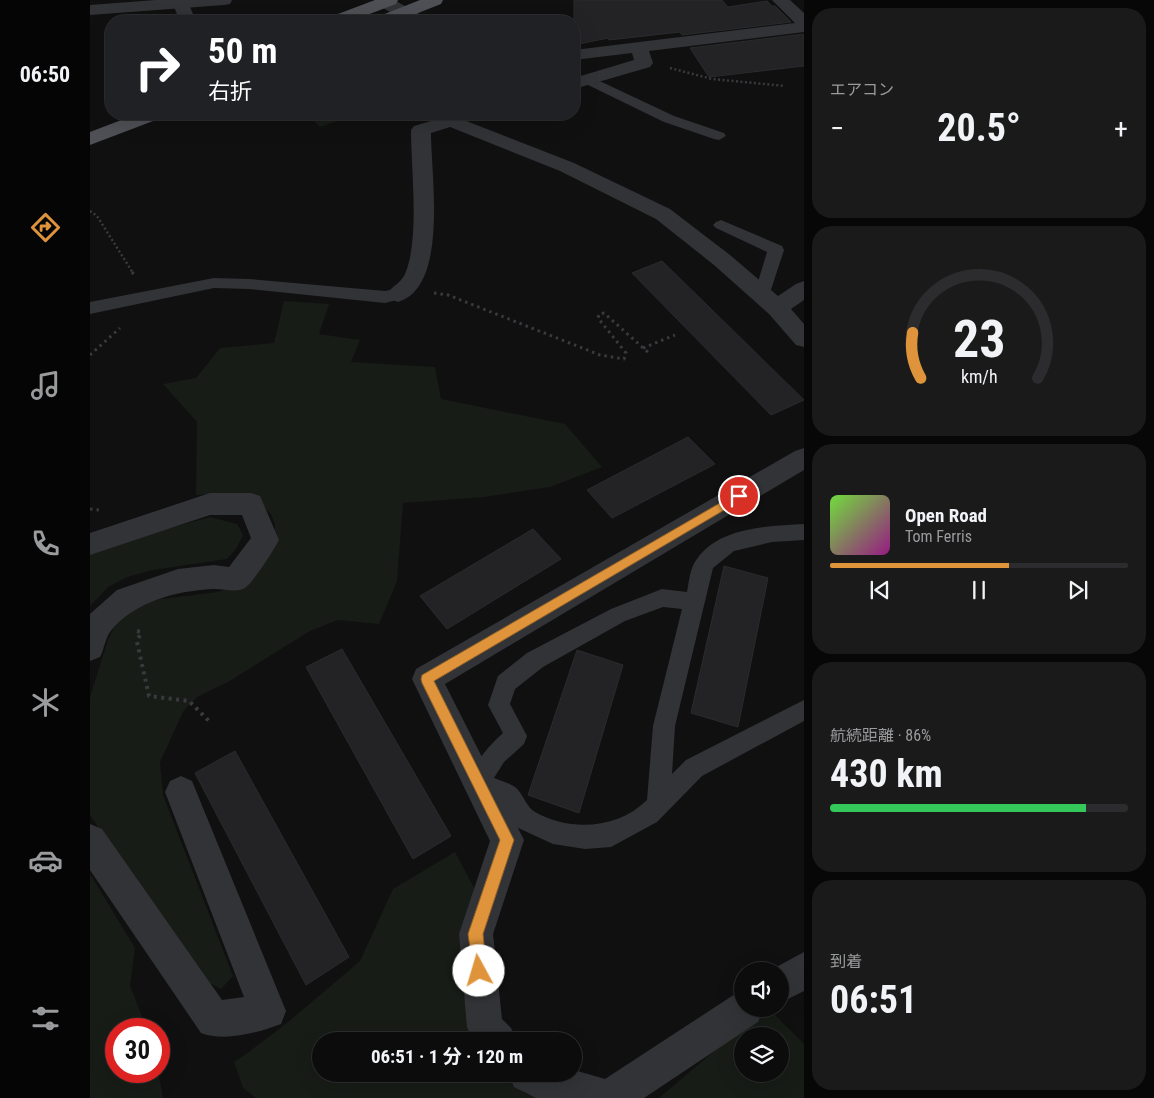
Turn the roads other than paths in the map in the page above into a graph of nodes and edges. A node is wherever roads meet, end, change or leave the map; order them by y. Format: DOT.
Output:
graph roads {
  1 [pos="224,0"];
  2 [pos="435,0"];
  3 [pos="780,0"];
  4 [pos="384,1"];
  5 [pos="179,2"];
  6 [pos="90,10"];
  7 [pos="185,15"];
  8 [pos="350,15"];
  9 [pos="408,15"];
  10 [pos="415,15"];
  11 [pos="804,22"];
  12 [pos="804,27"];
  13 [pos="641,53"];
  14 [pos="580,55"];
  15 [pos="581,82"];
  16 [pos="105,115"];
  17 [pos="139,120"];
  18 [pos="455,120"];
  19 [pos="90,121"];
  20 [pos="452,121"];
  21 [pos="719,136"];
  22 [pos="90,139"];
  23 [pos="721,225"];
  24 [pos="404,289"];
  25 [pos="804,289"];
  26 [pos="769,301"];
  27 [pos="90,308"];
  28 [pos="804,339"];
  29 [pos="804,458"];
  30 [pos="804,532"];
  31 [pos="90,544"];
  32 [pos="696,602"];
  33 [pos="90,648"];
  34 [pos="804,709"];
  35 [pos="478,782"];
  36 [pos="181,792"];
  37 [pos="658,805"];
  38 [pos="90,841"];
  39 [pos="804,970"];
  40 [pos="789,980"];
  41 [pos="734,1016"];
  42 [pos="490,1032"];
  43 [pos="547,1082"];
  44 [pos="608,1098"];
  1 -- 5 [label="street"];
  2 -- 10 [label="main road"];
  3 -- 11 [label="street"];
  4 -- 8 [label="main road"];
  4 -- 9 [label="street"];
  5 -- 6 [label="street"];
  5 -- 7 [label="street"];
  12 -- 13 [label="street"];
  13 -- 14 [label="street"];
  13 -- 15 [label="street"];
  15 -- 21 [label="lane"];
  16 -- 19 [label="main road"];
  17 -- 22 [label="main road"];
  18 -- 20 [label="street"];
  20 -- 24 [label="street"];
  20 -- 26 [label="street"];
  23 -- 26 [label="lane"];
  24 -- 27 [label="lane"];
  25 -- 26 [label="street"];
  26 -- 28 [label="street"];
  29 -- 35 [label="street"];
  30 -- 32 [label="lane"];
  31 -- 33 [label="street"];
  32 -- 35 [label="lane"];
  32 -- 37 [label="lane"];
  34 -- 37 [label="lane"];
  35 -- 37 [label="lane"];
  35 -- 42 [label="street"];
  36 -- 38 [label="street"];
  39 -- 40 [label="street"];
  41 -- 44 [label="street"];
  43 -- 44 [label="street"];
}
